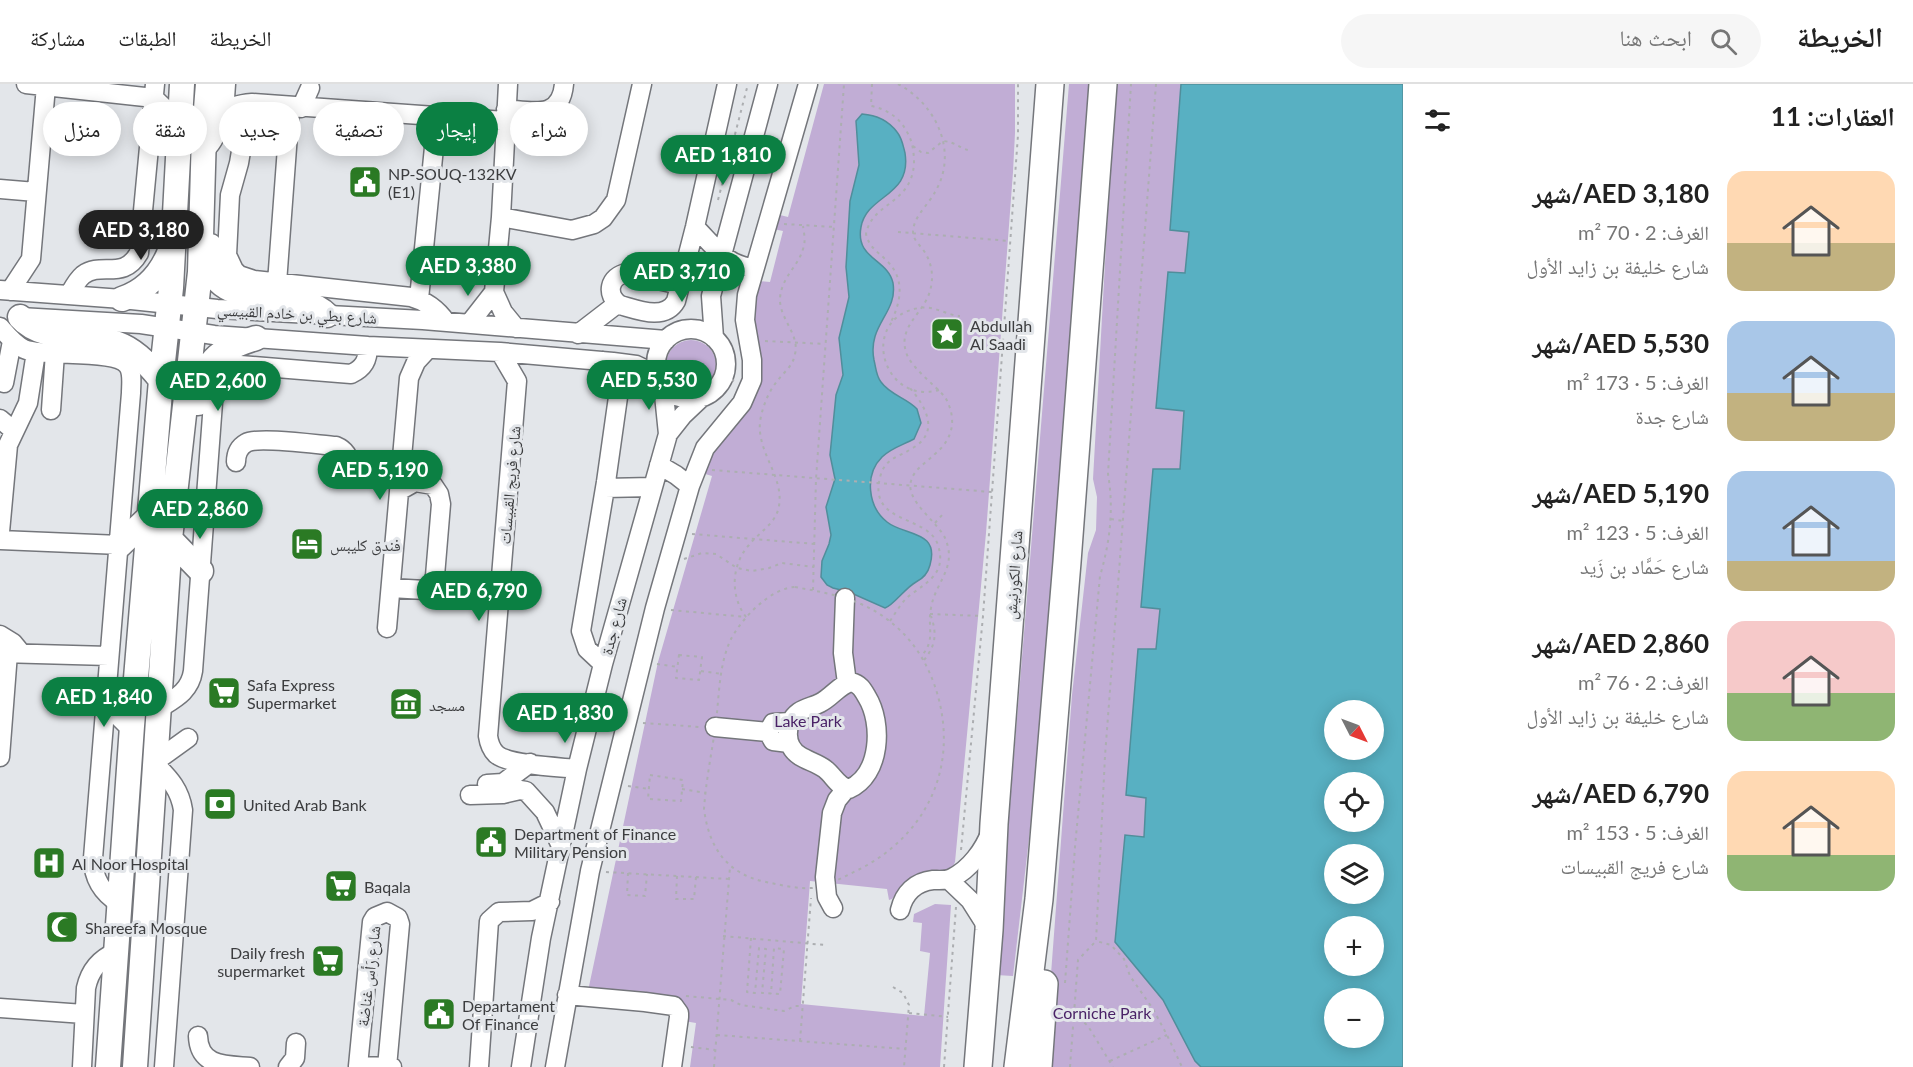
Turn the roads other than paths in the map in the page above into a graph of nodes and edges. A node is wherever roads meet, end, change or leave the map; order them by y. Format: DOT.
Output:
graph roads {
  1 [pos="26,84"];
  2 [pos="182,84"];
  3 [pos="208,84"];
  4 [pos="226,84"];
  5 [pos="508,84"];
  6 [pos="564,84"];
  7 [pos="642,84"];
  8 [pos="727,84"];
  9 [pos="768,84"];
  10 [pos="808,84"];
  11 [pos="1103,84"];
  12 [pos="49,86"];
  13 [pos="310,88"];
  14 [pos="1049,88"];
  15 [pos="154,91"];
  16 [pos="181,102"];
  17 [pos="207,102"];
  18 [pos="225,102"];
  19 [pos="299,102"];
  20 [pos="301,107"];
  21 [pos="498,115"];
  22 [pos="505,115"];
  23 [pos="416,116"];
  24 [pos="219,121"];
  25 [pos="207,148"];
  26 [pos="178,156"];
  27 [pos="204,156"];
  28 [pos="240,156"];
  29 [pos="290,156"];
  30 [pos="433,156"];
  31 [pos="0,189"];
  32 [pos="36,192"];
  33 [pos="203,192"];
  34 [pos="501,217"];
  35 [pos="695,227"];
  36 [pos="174,237"];
  37 [pos="722,256"];
  38 [pos="32,259"];
  39 [pos="754,268"];
  40 [pos="277,283"];
  41 [pos="680,285"];
  42 [pos="5,290"];
  43 [pos="494,292"];
  44 [pos="48,293"];
  45 [pos="69,295"];
  46 [pos="388,295"];
  47 [pos="711,296"];
  48 [pos="122,299"];
  49 [pos="419,299"];
  50 [pos="196,307"];
  51 [pos="613,308"];
  52 [pos="327,315"];
  53 [pos="167,316"];
  54 [pos="356,316"];
  55 [pos="446,322"];
  56 [pos="469,324"];
  57 [pos="8,325"];
  58 [pos="516,328"];
  59 [pos="192,332"];
  60 [pos="578,334"];
  61 [pos="672,336"];
  62 [pos="620,337"];
  63 [pos="256,338"];
  64 [pos="714,338"];
  65 [pos="368,346"];
  66 [pos="393,348"];
  67 [pos="428,349"];
  68 [pos="36,352"];
  69 [pos="500,352"];
  70 [pos="56,353"];
  71 [pos="537,355"];
  72 [pos="603,361"];
  73 [pos="409,378"];
  74 [pos="161,380"];
  75 [pos="660,380"];
  76 [pos="517,381"];
  77 [pos="4,383"];
  78 [pos="701,398"];
  79 [pos="51,410"];
  80 [pos="668,434"];
  81 [pos="6,436"];
  82 [pos="236,462"];
  83 [pos="659,465"];
  84 [pos="349,470"];
  85 [pos="177,473"];
  86 [pos="690,486"];
  87 [pos="407,487"];
  88 [pos="652,487"];
  89 [pos="605,488"];
  90 [pos="150,516"];
  91 [pos="0,532"];
  92 [pos="170,539"];
  93 [pos="0,540"];
  94 [pos="120,545"];
  95 [pos="201,571"];
  96 [pos="391,588"];
  97 [pos="845,598"];
  98 [pos="387,628"];
  99 [pos="0,635"];
  100 [pos="10,653"];
  101 [pos="109,656"];
  102 [pos="603,664"];
  103 [pos="847,683"];
  104 [pos="105,700"];
  105 [pos="160,716"];
  106 [pos="790,722"];
  107 [pos="132,726"];
  108 [pos="715,728"];
  109 [pos="768,732"];
  110 [pos="789,743"];
  111 [pos="0,757"];
  112 [pos="156,763"];
  113 [pos="530,763"];
  114 [pos="577,770"];
  115 [pos="846,789"];
  116 [pos="568,808"];
  117 [pos="545,812"];
  118 [pos="994,824"];
  119 [pos="561,846"];
  120 [pos="949,880"];
  121 [pos="1039,899"];
  122 [pos="550,902"];
  123 [pos="120,904"];
  124 [pos="833,908"];
  125 [pos="900,910"];
  126 [pos="511,912"];
  127 [pos="988,930"];
  128 [pos="541,938"];
  129 [pos="116,952"];
  130 [pos="567,995"];
  131 [pos="0,1008"];
  132 [pos="84,1014"];
  133 [pos="980,1034"];
  134 [pos="166,1036"];
  135 [pos="198,1036"];
  136 [pos="296,1042"];
  137 [pos="107,1063"];
  138 [pos="135,1063"];
  139 [pos="358,1066"];
  140 [pos="82,1067"];
  141 [pos="164,1067"];
  142 [pos="250,1067"];
  143 [pos="288,1067"];
  144 [pos="387,1067"];
  145 [pos="392,1067"];
  146 [pos="479,1067"];
  147 [pos="521,1067"];
  148 [pos="555,1067"];
  149 [pos="672,1067"];
  150 [pos="978,1067"];
  151 [pos="992,1067"];
  152 [pos="1018,1067"];
  153 [pos="1038,1067"];
  1 -- 12 [label="street"];
  2 -- 16 [label="main road"];
  3 -- 17 [label="main road"];
  4 -- 18 [label="street"];
  5 -- 22 [label="street"];
  6 -- 22 [label="street"];
  7 -- 34 [label="street"];
  8 -- 35 [label="street"];
  9 -- 37 [label="street"];
  10 -- 39 [label="street"];
  11 -- 121 [label="highway"];
  12 -- 15 [label="street"];
  12 -- 32 [label="street"];
  13 -- 19 [label="street"];
  14 -- 118 [label="highway, شارع الكورنيش"];
  15 -- 45 [label="street"];
  20 -- 23 [label="street"];
  21 -- 22 [label="street"];
  22 -- 34 [label="street"];
  24 -- 25 [label="street"];
  26 -- 36 [label="main road"];
  27 -- 33 [label="main road"];
  28 -- 40 [label="street"];
  29 -- 40 [label="street"];
  30 -- 49 [label="street"];
  31 -- 32 [label="street"];
  32 -- 38 [label="street"];
  33 -- 50 [label="main road"];
  33 -- 52 [label="main road"];
  34 -- 43 [label="street"];
  35 -- 37 [label="street"];
  35 -- 41 [label="street"];
  36 -- 48 [label="main road"];
  36 -- 53 [label="main road"];
  37 -- 39 [label="street"];
  37 -- 47 [label="street"];
  38 -- 42 [label="street"];
  38 -- 44 [label="street"];
  39 -- 86 [label="street"];
  40 -- 46 [label="street"];
  41 -- 51 [label="street"];
  41 -- 51 [label="street"];
  42 -- 44 [label="street, شارع بطي بن خادم القبيسي"];
  43 -- 56 [label="street"];
  43 -- 58 [label="street"];
  44 -- 45 [label="street, شارع بطي بن خادم القبيسي"];
  45 -- 48 [label="street, شارع بطي بن خادم القبيسي"];
  46 -- 49 [label="street"];
  46 -- 54 [label="street"];
  47 -- 61 [label="street"];
  47 -- 64 [label="street"];
  48 -- 53 [label="street, شارع بطي بن خادم القبيسي"];
  49 -- 55 [label="street"];
  50 -- 52 [label="street, شارع بطي بن خادم القبيسي"];
  50 -- 53 [label="street, شارع بطي بن خادم القبيسي"];
  50 -- 59 [label="main road"];
  51 -- 60 [label="street"];
  51 -- 62 [label="street"];
  52 -- 54 [label="street, شارع بطي بن خادم القبيسي"];
  53 -- 57 [label="street, شارع بطي بن خادم القبيسي"];
  53 -- 59 [label="street, شارع بطي بن خادم القبيسي"];
  53 -- 74 [label="main road"];
  54 -- 55 [label="street, شارع بطي بن خادم القبيسي"];
  55 -- 56 [label="street, شارع بطي بن خادم القبيسي"];
  56 -- 58 [label="street, شارع بطي بن خادم القبيسي"];
  57 -- 68 [label="street"];
  57 -- 74 [label="main road"];
  57 -- 77 [label="street"];
  58 -- 60 [label="street, شارع بطي بن خادم القبيسي"];
  59 -- 63 [label="street, شارع بطي بن خادم القبيسي"];
  59 -- 85 [label="main road"];
  60 -- 62 [label="street, شارع بطي بن خادم القبيسي"];
  61 -- 62 [label="street, شارع بطي بن خادم القبيسي"];
  61 -- 64 [label="street"];
  61 -- 75 [label="street"];
  63 -- 65 [label="street, شارع بطي بن خادم القبيسي"];
  63 -- 85 [label="main road"];
  64 -- 78 [label="street"];
  65 -- 66 [label="street, شارع بطي بن خادم القبيسي"];
  65 -- 95 [label="street"];
  66 -- 67 [label="street, شارع بطي بن خادم القبيسي"];
  66 -- 73 [label="street"];
  67 -- 69 [label="street, شارع بطي بن خادم القبيسي"];
  67 -- 73 [label="street"];
  68 -- 70 [label="street"];
  68 -- 81 [label="street"];
  69 -- 71 [label="street, شارع بطي بن خادم القبيسي"];
  69 -- 76 [label="street"];
  70 -- 79 [label="street"];
  70 -- 94 [label="street"];
  71 -- 72 [label="street, شارع بطي بن خادم القبيسي"];
  71 -- 76 [label="street"];
  72 -- 75 [label="street, شارع بطي بن خادم القبيسي"];
  72 -- 89 [label="street"];
  73 -- 87 [label="street"];
  74 -- 90 [label="main road"];
  75 -- 78 [label="street"];
  75 -- 80 [label="street, شارع جدة"];
  76 -- 113 [label="street, شارع فريج القبيسات"];
  78 -- 80 [label="street, شارع جدة"];
  80 -- 83 [label="street, شارع جدة"];
  81 -- 91 [label="street"];
  82 -- 84 [label="street"];
  83 -- 86 [label="street"];
  83 -- 88 [label="street, شارع جدة"];
  85 -- 92 [label="main road"];
  86 -- 130 [label="street"];
  87 -- 96 [label="street"];
  87 -- 96 [label="street"];
  88 -- 89 [label="street"];
  88 -- 102 [label="street, شارع جدة"];
  89 -- 102 [label="street"];
  90 -- 94 [label="main road"];
  90 -- 107 [label="main road"];
  92 -- 95 [label="main road"];
  92 -- 105 [label="main road"];
  93 -- 94 [label="street"];
  94 -- 101 [label="street"];
  95 -- 105 [label="street"];
  96 -- 98 [label="street"];
  97 -- 103 [label="street"];
  99 -- 100 [label="street"];
  100 -- 101 [label="street"];
  100 -- 111 [label="street"];
  101 -- 104 [label="street"];
  102 -- 114 [label="street, شارع جدة"];
  103 -- 106 [label="street"];
  103 -- 115 [label="street"];
  104 -- 107 [label="main road"];
  104 -- 123 [label="street"];
  105 -- 112 [label="main road"];
  106 -- 109 [label="street"];
  106 -- 110 [label="street"];
  107 -- 123 [label="main road"];
  108 -- 109 [label="street"];
  109 -- 110 [label="street"];
  110 -- 115 [label="street"];
  112 -- 134 [label="street"];
  112 -- 138 [label="main road"];
  113 -- 114 [label="street, شارع فريج القبيسات"];
  113 -- 117 [label="street"];
  114 -- 116 [label="street, شارع جدة"];
  115 -- 124 [label="street"];
  116 -- 117 [label="street"];
  116 -- 119 [label="street, شارع جدة"];
  117 -- 119 [label="street"];
  118 -- 120 [label="street"];
  118 -- 127 [label="highway, شارع الكورنيش"];
  119 -- 122 [label="street, شارع جدة"];
  120 -- 125 [label="street"];
  120 -- 127 [label="street"];
  121 -- 152 [label="highway"];
  121 -- 153 [label="highway"];
  122 -- 126 [label="street"];
  122 -- 128 [label="street, شارع جدة"];
  123 -- 129 [label="main road"];
  126 -- 128 [label="street"];
  126 -- 146 [label="street"];
  127 -- 133 [label="highway, شارع الكورنيش"];
  128 -- 147 [label="street, شارع جدة"];
  129 -- 132 [label="street"];
  129 -- 137 [label="main road"];
  130 -- 148 [label="street"];
  130 -- 149 [label="street"];
  131 -- 132 [label="street"];
  132 -- 140 [label="street"];
  133 -- 150 [label="highway, شارع الكورنيش"];
  133 -- 151 [label="highway"];
  134 -- 138 [label="street"];
  134 -- 141 [label="street"];
  135 -- 142 [label="street"];
  136 -- 143 [label="street"];
  139 -- 144 [label="street"];
  139 -- 144 [label="street, شارع رَأس غناضة"];
  144 -- 145 [label="street"];
}
